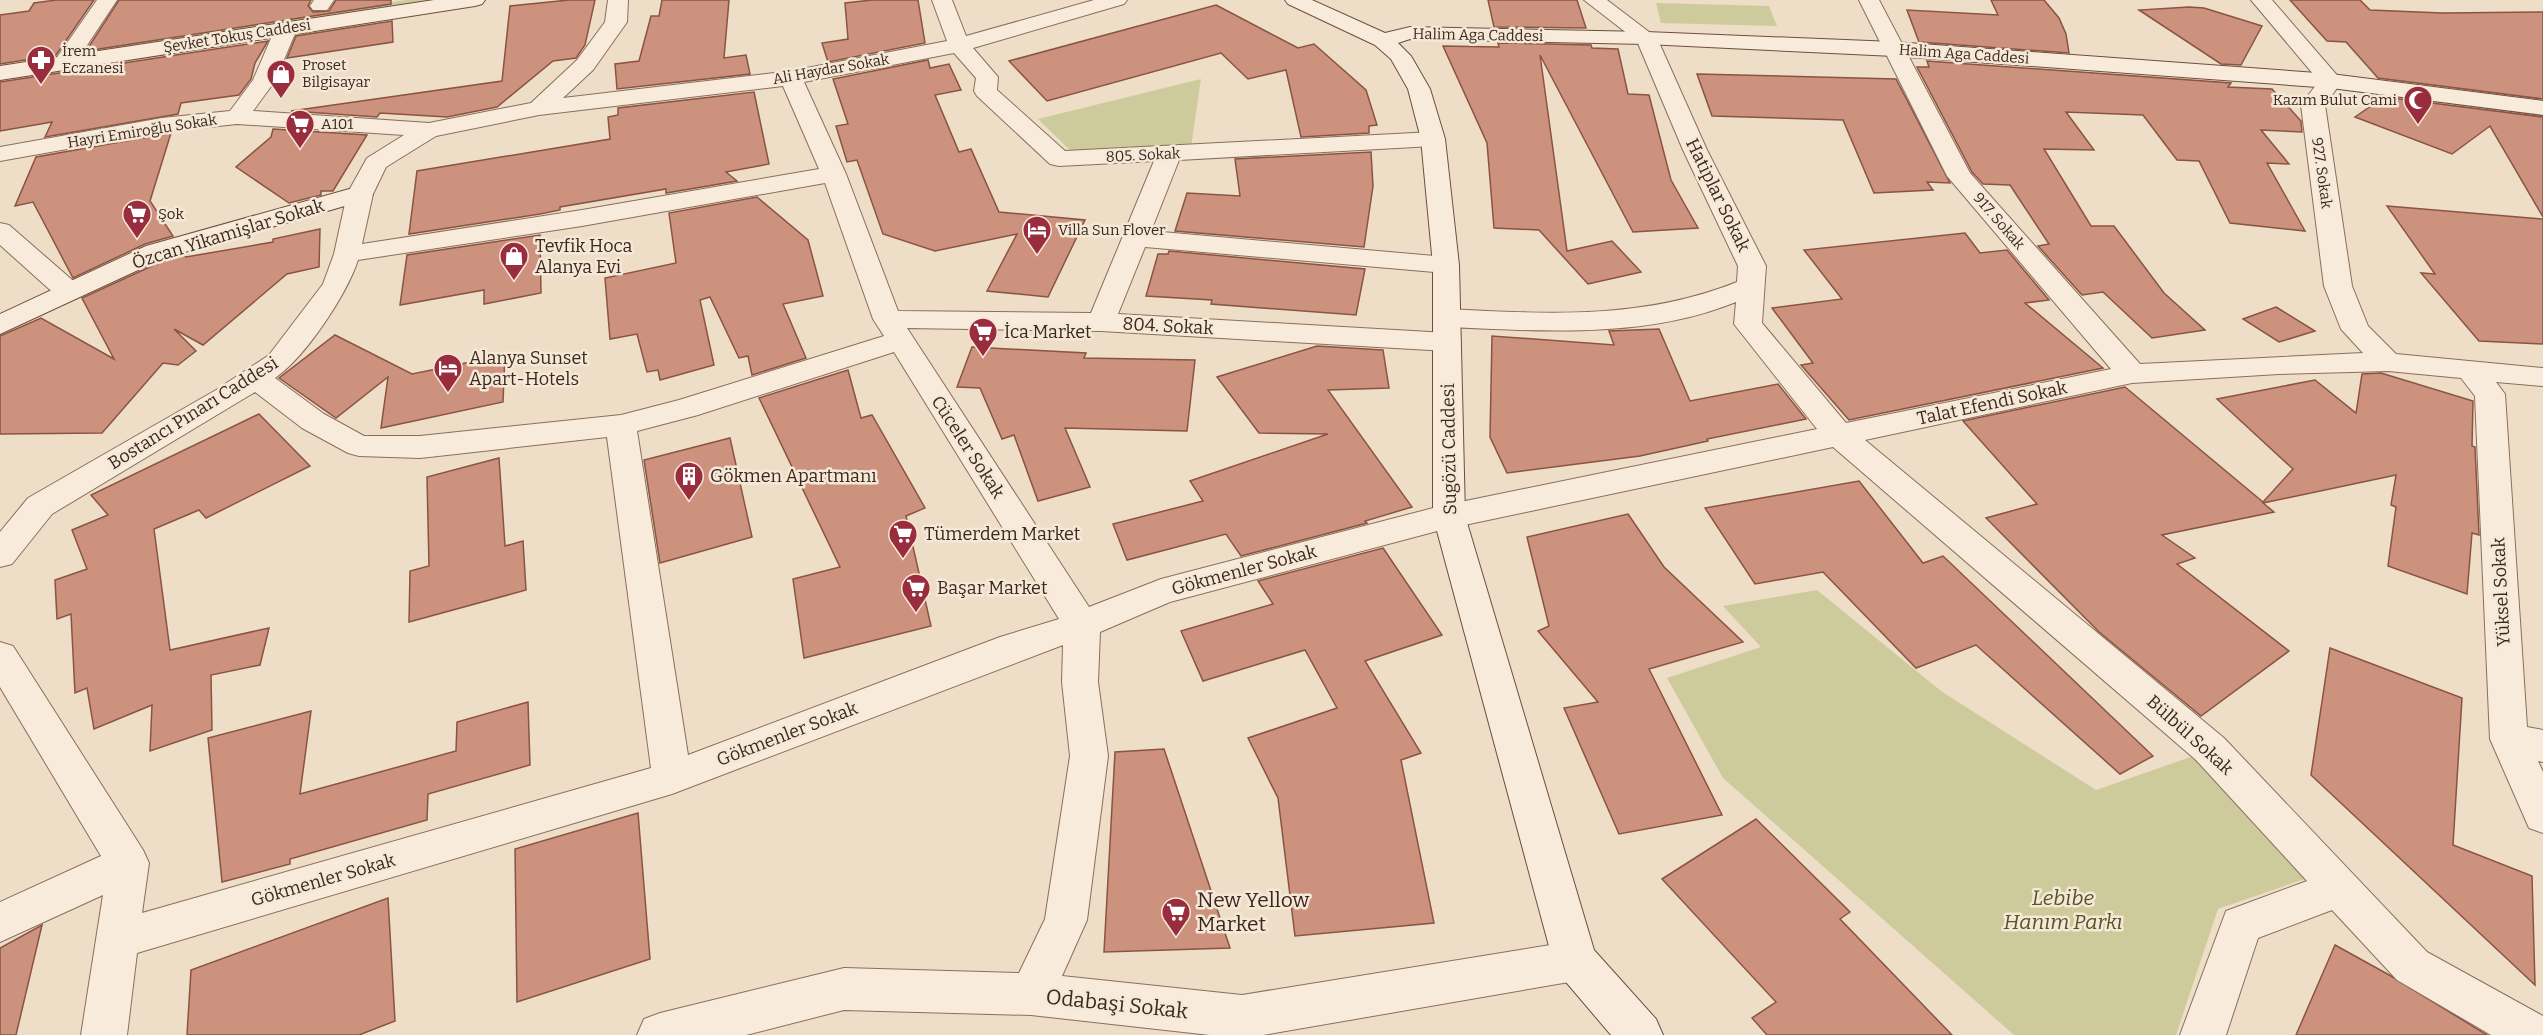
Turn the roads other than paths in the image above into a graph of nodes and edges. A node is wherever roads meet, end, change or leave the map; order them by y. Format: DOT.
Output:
graph roads {
  1 [pos="107,0"];
  2 [pos="364,0"];
  3 [pos="475,0"];
  4 [pos="618,0"];
  5 [pos="942,0"];
  6 [pos="1117,0"];
  7 [pos="1295,0"];
  8 [pos="1594,0"];
  9 [pos="1869,0"];
  10 [pos="2261,0"];
  11 [pos="322,3"];
  12 [pos="286,29"];
  13 [pos="1646,38"];
  14 [pos="1383,40"];
  15 [pos="81,41"];
  16 [pos="958,45"];
  17 [pos="1894,49"];
  18 [pos="0,54"];
  19 [pos="64,63"];
  20 [pos="0,73"];
  21 [pos="791,78"];
  22 [pos="2331,81"];
  23 [pos="539,108"];
  24 [pos="2543,108"];
  25 [pos="237,117"];
  26 [pos="429,130"];
  27 [pos="1433,139"];
  28 [pos="1170,153"];
  29 [pos="0,154"];
  30 [pos="834,174"];
  31 [pos="360,194"];
  32 [pos="0,231"];
  33 [pos="1135,238"];
  34 [pos="347,254"];
  35 [pos="1446,265"];
  36 [pos="1750,286"];
  37 [pos="68,291"];
  38 [pos="1101,322"];
  39 [pos="0,325"];
  40 [pos="893,330"];
  41 [pos="1447,330"];
  42 [pos="2388,362"];
  43 [pos="2468,368"];
  44 [pos="2132,374"];
  45 [pos="2543,377"];
  46 [pos="256,378"];
  47 [pos="621,425"];
  48 [pos="1839,435"];
  49 [pos="1449,516"];
  50 [pos="0,555"];
  51 [pos="1082,624"];
  52 [pos="0,656"];
  53 [pos="2526,742"];
  54 [pos="672,778"];
  55 [pos="2543,816"];
  56 [pos="128,863"];
  57 [pos="2340,888"];
  58 [pos="0,923"];
  59 [pos="119,939"];
  60 [pos="1575,961"];
  61 [pos="1031,994"];
  62 [pos="104,1035"];
  63 [pos="660,1035"];
  64 [pos="1640,1035"];
  65 [pos="2203,1035"];
  66 [pos="2534,1035"];
  1 -- 15 [label="street"];
  2 -- 11 [label="street, Şevket Tokuş Caddesi"];
  3 -- 12 [label="street, Şevket Tokuş Caddesi"];
  4 -- 23 [label="street"];
  5 -- 16 [label="street, 805. Sokak"];
  6 -- 16 [label="street, Ali Haydar Sokak"];
  7 -- 14 [label="street, Sugözü Caddesi"];
  8 -- 13 [label="street"];
  9 -- 17 [label="street, 917. Sokak"];
  10 -- 22 [label="street"];
  11 -- 15 [label="street, Şevket Tokuş Caddesi"];
  12 -- 19 [label="street, Şevket Tokuş Caddesi"];
  12 -- 25 [label="street"];
  13 -- 14 [label="street, Halim Aga Caddesi"];
  13 -- 17 [label="street, Halim Aga Caddesi"];
  13 -- 36 [label="street, Hatiplar Sokak"];
  14 -- 27 [label="street, Sugözü Caddesi"];
  15 -- 18 [label="street, Şevket Tokuş Caddesi"];
  15 -- 19 [label="street"];
  16 -- 21 [label="street, Ali Haydar Sokak"];
  16 -- 28 [label="street, 805. Sokak"];
  17 -- 22 [label="street, Halim Aga Caddesi"];
  17 -- 44 [label="street, 917. Sokak"];
  19 -- 20 [label="street, Şevket Tokuş Caddesi"];
  21 -- 23 [label="street, Ali Haydar Sokak"];
  21 -- 30 [label="street, Cüceler Sokak"];
  22 -- 24 [label="street, Halim Aga Caddesi"];
  22 -- 42 [label="street, 927. Sokak"];
  23 -- 26 [label="street, Bostancı Pınarı Caddesi"];
  25 -- 26 [label="street, Hayri Emiroğlu Sokak"];
  25 -- 29 [label="street, Hayri Emiroğlu Sokak"];
  26 -- 31 [label="street, Bostancı Pınarı Caddesi"];
  27 -- 28 [label="street, 805. Sokak"];
  27 -- 35 [label="street, Sugözü Caddesi"];
  28 -- 33 [label="street"];
  30 -- 34 [label="street"];
  30 -- 40 [label="street, Cüceler Sokak"];
  31 -- 34 [label="street, Bostancı Pınarı Caddesi"];
  31 -- 37 [label="street, Özcan Yikamişlar Sokak"];
  32 -- 37 [label="street"];
  33 -- 35 [label="street"];
  33 -- 38 [label="street"];
  34 -- 46 [label="street, Bostancı Pınarı Caddesi"];
  35 -- 41 [label="street, Sugözü Caddesi"];
  36 -- 41 [label="street, 804. Sokak"];
  36 -- 48 [label="street, Hatiplar Sokak"];
  37 -- 39 [label="street, Özcan Yikamişlar Sokak"];
  38 -- 40 [label="street, 804. Sokak"];
  38 -- 41 [label="street, 804. Sokak"];
  40 -- 47 [label="street, 804. Sokak"];
  40 -- 51 [label="street, Cüceler Sokak"];
  41 -- 49 [label="street, Sugözü Caddesi"];
  42 -- 43 [label="street, Talat Efendi Sokak"];
  42 -- 44 [label="street, Talat Efendi Sokak"];
  43 -- 45 [label="street, Talat Efendi Sokak"];
  43 -- 53 [label="street, Yüksel Sokak"];
  44 -- 48 [label="street, Talat Efendi Sokak"];
  46 -- 47 [label="street, 804. Sokak"];
  46 -- 50 [label="street, Bostancı Pınarı Caddesi"];
  47 -- 54 [label="street"];
  48 -- 49 [label="street, Talat Efendi Sokak"];
  48 -- 57 [label="street, Bülbül Sokak"];
  49 -- 51 [label="street, Gökmenler Sokak"];
  49 -- 60 [label="street, Sugözü Caddesi"];
  51 -- 54 [label="street, Gökmenler Sokak"];
  51 -- 61 [label="street"];
  52 -- 56 [label="street"];
  53 -- 55 [label="street, Yüksel Sokak"];
  54 -- 59 [label="street, Gökmenler Sokak"];
  56 -- 58 [label="street"];
  56 -- 59 [label="street"];
  57 -- 65 [label="street"];
  57 -- 66 [label="street, Bülbül Sokak"];
  59 -- 62 [label="street"];
  60 -- 61 [label="street, Odabaşi Sokak"];
  60 -- 64 [label="street, Sugözü Caddesi"];
  61 -- 63 [label="street, Odabaşi Sokak"];
}
